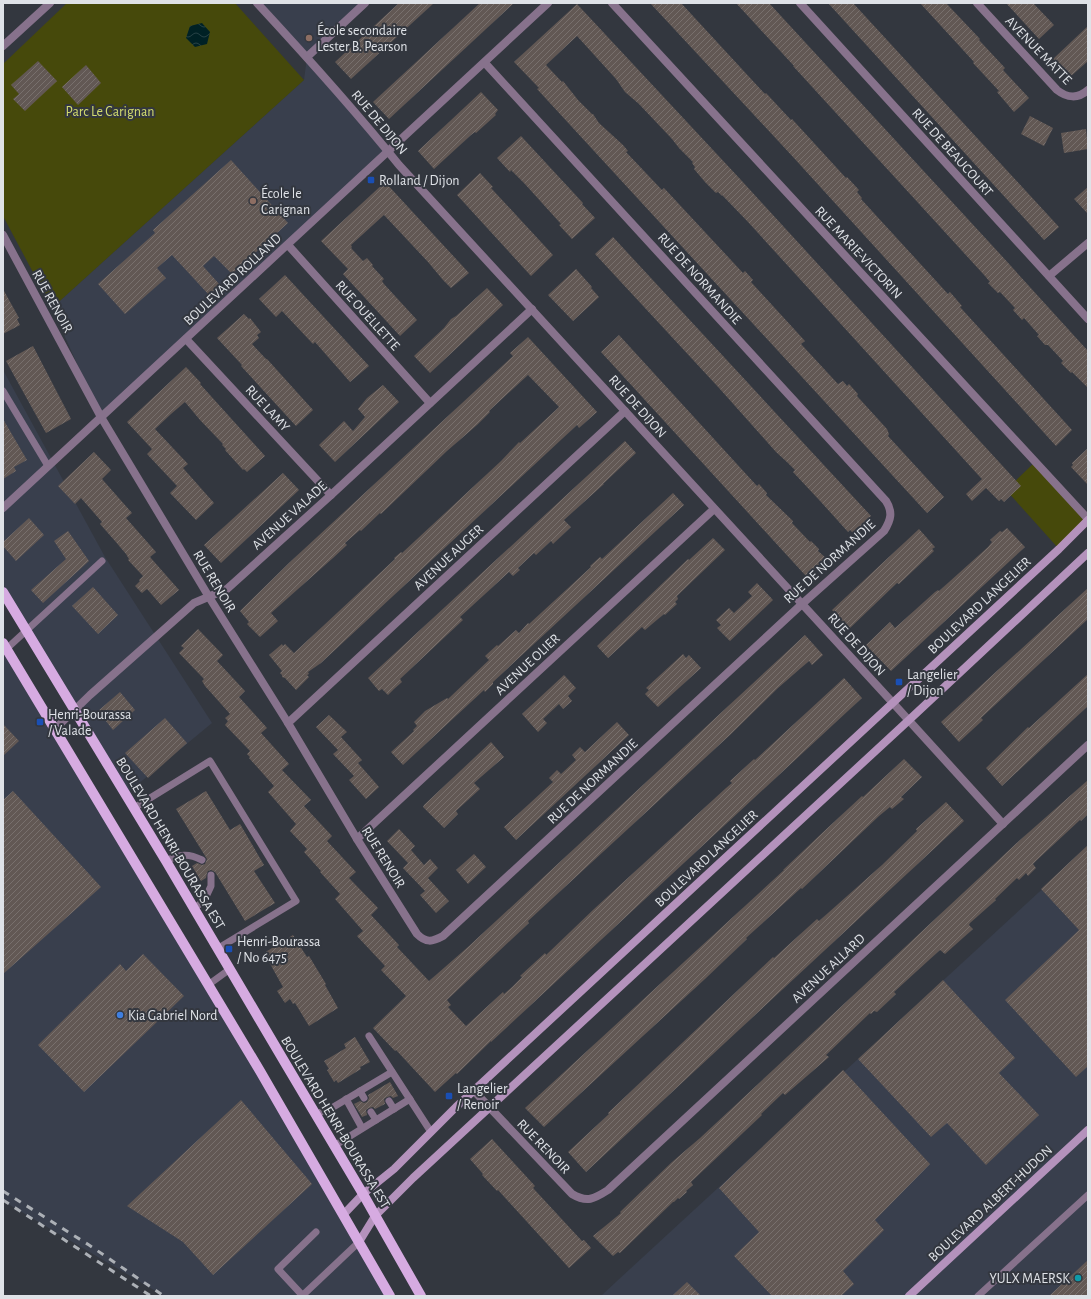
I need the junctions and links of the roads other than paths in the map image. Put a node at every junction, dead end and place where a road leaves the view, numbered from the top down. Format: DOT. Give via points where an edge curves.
graph roads {
  1 [pos="50,3"];
  2 [pos="257,3"];
  3 [pos="365,3"];
  4 [pos="548,3"];
  5 [pos="612,3"];
  6 [pos="800,3"];
  7 [pos="977,3"];
  8 [pos="3,46"];
  9 [pos="307,57"];
  10 [pos="485,63"];
  11 [pos="1088,90"];
  12 [pos="387,151"];
  13 [pos="3,235"];
  14 [pos="1088,243"];
  15 [pos="288,245"];
  16 [pos="1049,276"];
  17 [pos="532,309"];
  18 [pos="1088,319"];
  19 [pos="186,339"];
  20 [pos="3,391"];
  21 [pos="430,403"];
  22 [pos="625,411"];
  23 [pos="102,417"];
  24 [pos="48,466"];
  25 [pos="331,495"];
  26 [pos="3,508"];
  27 [pos="714,509"];
  28 [pos="1088,519"];
  29 [pos="1088,553"];
  30 [pos="102,561"];
  31 [pos="3,592"];
  32 [pos="210,597"];
  33 [pos="802,604"];
  34 [pos="27,631"];
  35 [pos="4,648"];
  36 [pos="893,702"];
  37 [pos="75,710"];
  38 [pos="909,720"];
  39 [pos="288,723"];
  40 [pos="56,728"];
  41 [pos="1088,745"];
  42 [pos="134,808"];
  43 [pos="1003,824"];
  44 [pos="357,839"];
  45 [pos="202,860"];
  46 [pos="166,861"];
  47 [pos="211,875"];
  48 [pos="194,909"];
  49 [pos="417,934"];
  50 [pos="217,949"];
  51 [pos="230,969"];
  52 [pos="208,985"];
  53 [pos="369,1036"];
  54 [pos="392,1072"];
  55 [pos="360,1091"];
  56 [pos="474,1092"];
  57 [pos="364,1098"];
  58 [pos="346,1099"];
  59 [pos="410,1099"];
  60 [pos="389,1101"];
  61 [pos="489,1108"];
  62 [pos="394,1109"];
  63 [pos="371,1112"];
  64 [pos="316,1114"];
  65 [pos="376,1120"];
  66 [pos="362,1128"];
  67 [pos="1088,1130"];
  68 [pos="431,1132"];
  69 [pos="334,1146"];
  70 [pos="364,1194"];
  71 [pos="1088,1195"];
  72 [pos="580,1199"];
  73 [pos="343,1215"];
  74 [pos="375,1216"];
  75 [pos="316,1232"];
  76 [pos="359,1242"];
  77 [pos="302,1296"];
  78 [pos="390,1296"];
  79 [pos="421,1296"];
  80 [pos="909,1296"];
  81 [pos="978,1296"];
  1 -- 8 [label="street"];
  2 -- 9 [label="street, RUE DE DIJON"];
  3 -- 9 [label="street"];
  4 -- 10 [label="street, BOULEVARD ROLLAND"];
  5 -- 28 [label="street, RUE MARIE-VICTORIN"];
  6 -- 16 [label="street, RUE DE BEAUCOURT"];
  7 -- 11 [label="street, AVENUE MATTE" via="1063,95 1078,96"];
  9 -- 12 [label="street, RUE DE DIJON"];
  10 -- 12 [label="street, BOULEVARD ROLLAND"];
  10 -- 33 [label="street, RUE DE NORMANDIE" via="886,501 891,516 884,531"];
  12 -- 15 [label="street, BOULEVARD ROLLAND"];
  12 -- 17 [label="street, RUE DE DIJON"];
  13 -- 23 [label="street, RUE RENOIR"];
  14 -- 16 [label="street"];
  15 -- 19 [label="street, BOULEVARD ROLLAND"];
  15 -- 21 [label="street, RUE OUELLETTE"];
  16 -- 18 [label="street, RUE DE BEAUCOURT"];
  17 -- 21 [label="street, AVENUE VALADE"];
  17 -- 22 [label="street, RUE DE DIJON"];
  19 -- 23 [label="street, BOULEVARD ROLLAND"];
  19 -- 25 [label="street, RUE LAMY"];
  20 -- 24 [label="lane"];
  21 -- 25 [label="street, AVENUE VALADE"];
  22 -- 27 [label="street, RUE DE DIJON"];
  22 -- 39 [label="street, AVENUE AUGER"];
  23 -- 24 [label="street, BOULEVARD ROLLAND"];
  23 -- 32 [label="street, RUE RENOIR"];
  24 -- 26 [label="street, BOULEVARD ROLLAND"];
  25 -- 32 [label="street, AVENUE VALADE" via="227,589"];
  27 -- 33 [label="street, RUE DE DIJON"];
  27 -- 44 [label="street, AVENUE OLIER"];
  28 -- 36 [label="main road, BOULEVARD LANGELIER" via="1060,549"];
  29 -- 38 [label="main road"];
  30 -- 34 [label="lane"];
  31 -- 34 [label="main road, BOULEVARD HENRI-BOURASSA EST"];
  32 -- 37 [label="street, AVENUE VALADE" via="194,603"];
  32 -- 39 [label="street, RUE RENOIR"];
  33 -- 36 [label="street, RUE DE DIJON"];
  33 -- 49 [label="street, RUE DE NORMANDIE" via="443,936 428,941"];
  34 -- 35 [label="lane"];
  34 -- 37 [label="main road, BOULEVARD HENRI-BOURASSA EST"];
  35 -- 40 [label="main road"];
  36 -- 38 [label="street, RUE DE DIJON"];
  36 -- 56 [label="main road, BOULEVARD LANGELIER"];
  37 -- 40 [label="street, AVENUE VALADE"];
  37 -- 42 [label="main road, BOULEVARD HENRI-BOURASSA EST"];
  38 -- 43 [label="street, RUE DE DIJON"];
  38 -- 61 [label="main road"];
  39 -- 44 [label="street, RUE RENOIR"];
  40 -- 52 [label="main road"];
  41 -- 43 [label="street, AVENUE ALLARD"];
  42 -- 46 [label="main road, BOULEVARD HENRI-BOURASSA EST"];
  42 -- 50 [label="lane" via="210,761 296,901"];
  43 -- 72 [label="street, AVENUE ALLARD" via="608,1190 590,1199"];
  44 -- 49 [label="street, RUE RENOIR"];
  45 -- 46 [label="lane" via="177,855"];
  46 -- 48 [label="main road, BOULEVARD HENRI-BOURASSA EST"];
  47 -- 48 [label="lane" via="204,901"];
  48 -- 50 [label="main road, BOULEVARD HENRI-BOURASSA EST"];
  50 -- 51 [label="main road, BOULEVARD HENRI-BOURASSA EST"];
  51 -- 52 [label="lane"];
  51 -- 64 [label="main road, BOULEVARD HENRI-BOURASSA EST"];
  52 -- 73 [label="main road"];
  53 -- 54 [label="lane"];
  54 -- 55 [label="lane" via="379,1084"];
  54 -- 59 [label="lane"];
  55 -- 57 [label="lane"];
  55 -- 58 [label="lane"];
  56 -- 61 [label="street, RUE RENOIR"];
  56 -- 68 [label="main road, BOULEVARD LANGELIER"];
  58 -- 64 [label="lane"];
  58 -- 66 [label="lane"];
  59 -- 62 [label="lane"];
  59 -- 68 [label="lane"];
  60 -- 62 [label="lane"];
  61 -- 72 [label="street, RUE RENOIR" via="572,1194"];
  61 -- 74 [label="main road"];
  62 -- 65 [label="lane"];
  63 -- 65 [label="lane"];
  64 -- 69 [label="main road, BOULEVARD HENRI-BOURASSA EST"];
  65 -- 66 [label="lane"];
  66 -- 69 [label="lane"];
  67 -- 80 [label="main road, BOULEVARD ALBERT-HUDON"];
  68 -- 70 [label="main road, BOULEVARD LANGELIER" via="394,1169"];
  69 -- 70 [label="main road, BOULEVARD HENRI-BOURASSA EST"];
  70 -- 73 [label="main road, BOULEVARD LANGELIER"];
  70 -- 74 [label="main road, BOULEVARD HENRI-BOURASSA EST"];
  71 -- 81 [label="lane"];
  73 -- 76 [label="main road"];
  74 -- 76 [label="main road"];
  74 -- 79 [label="main road, BOULEVARD HENRI-BOURASSA EST"];
  75 -- 77 [label="lane" via="278,1269"];
  76 -- 77 [label="lane"];
  76 -- 78 [label="main road"];
}
